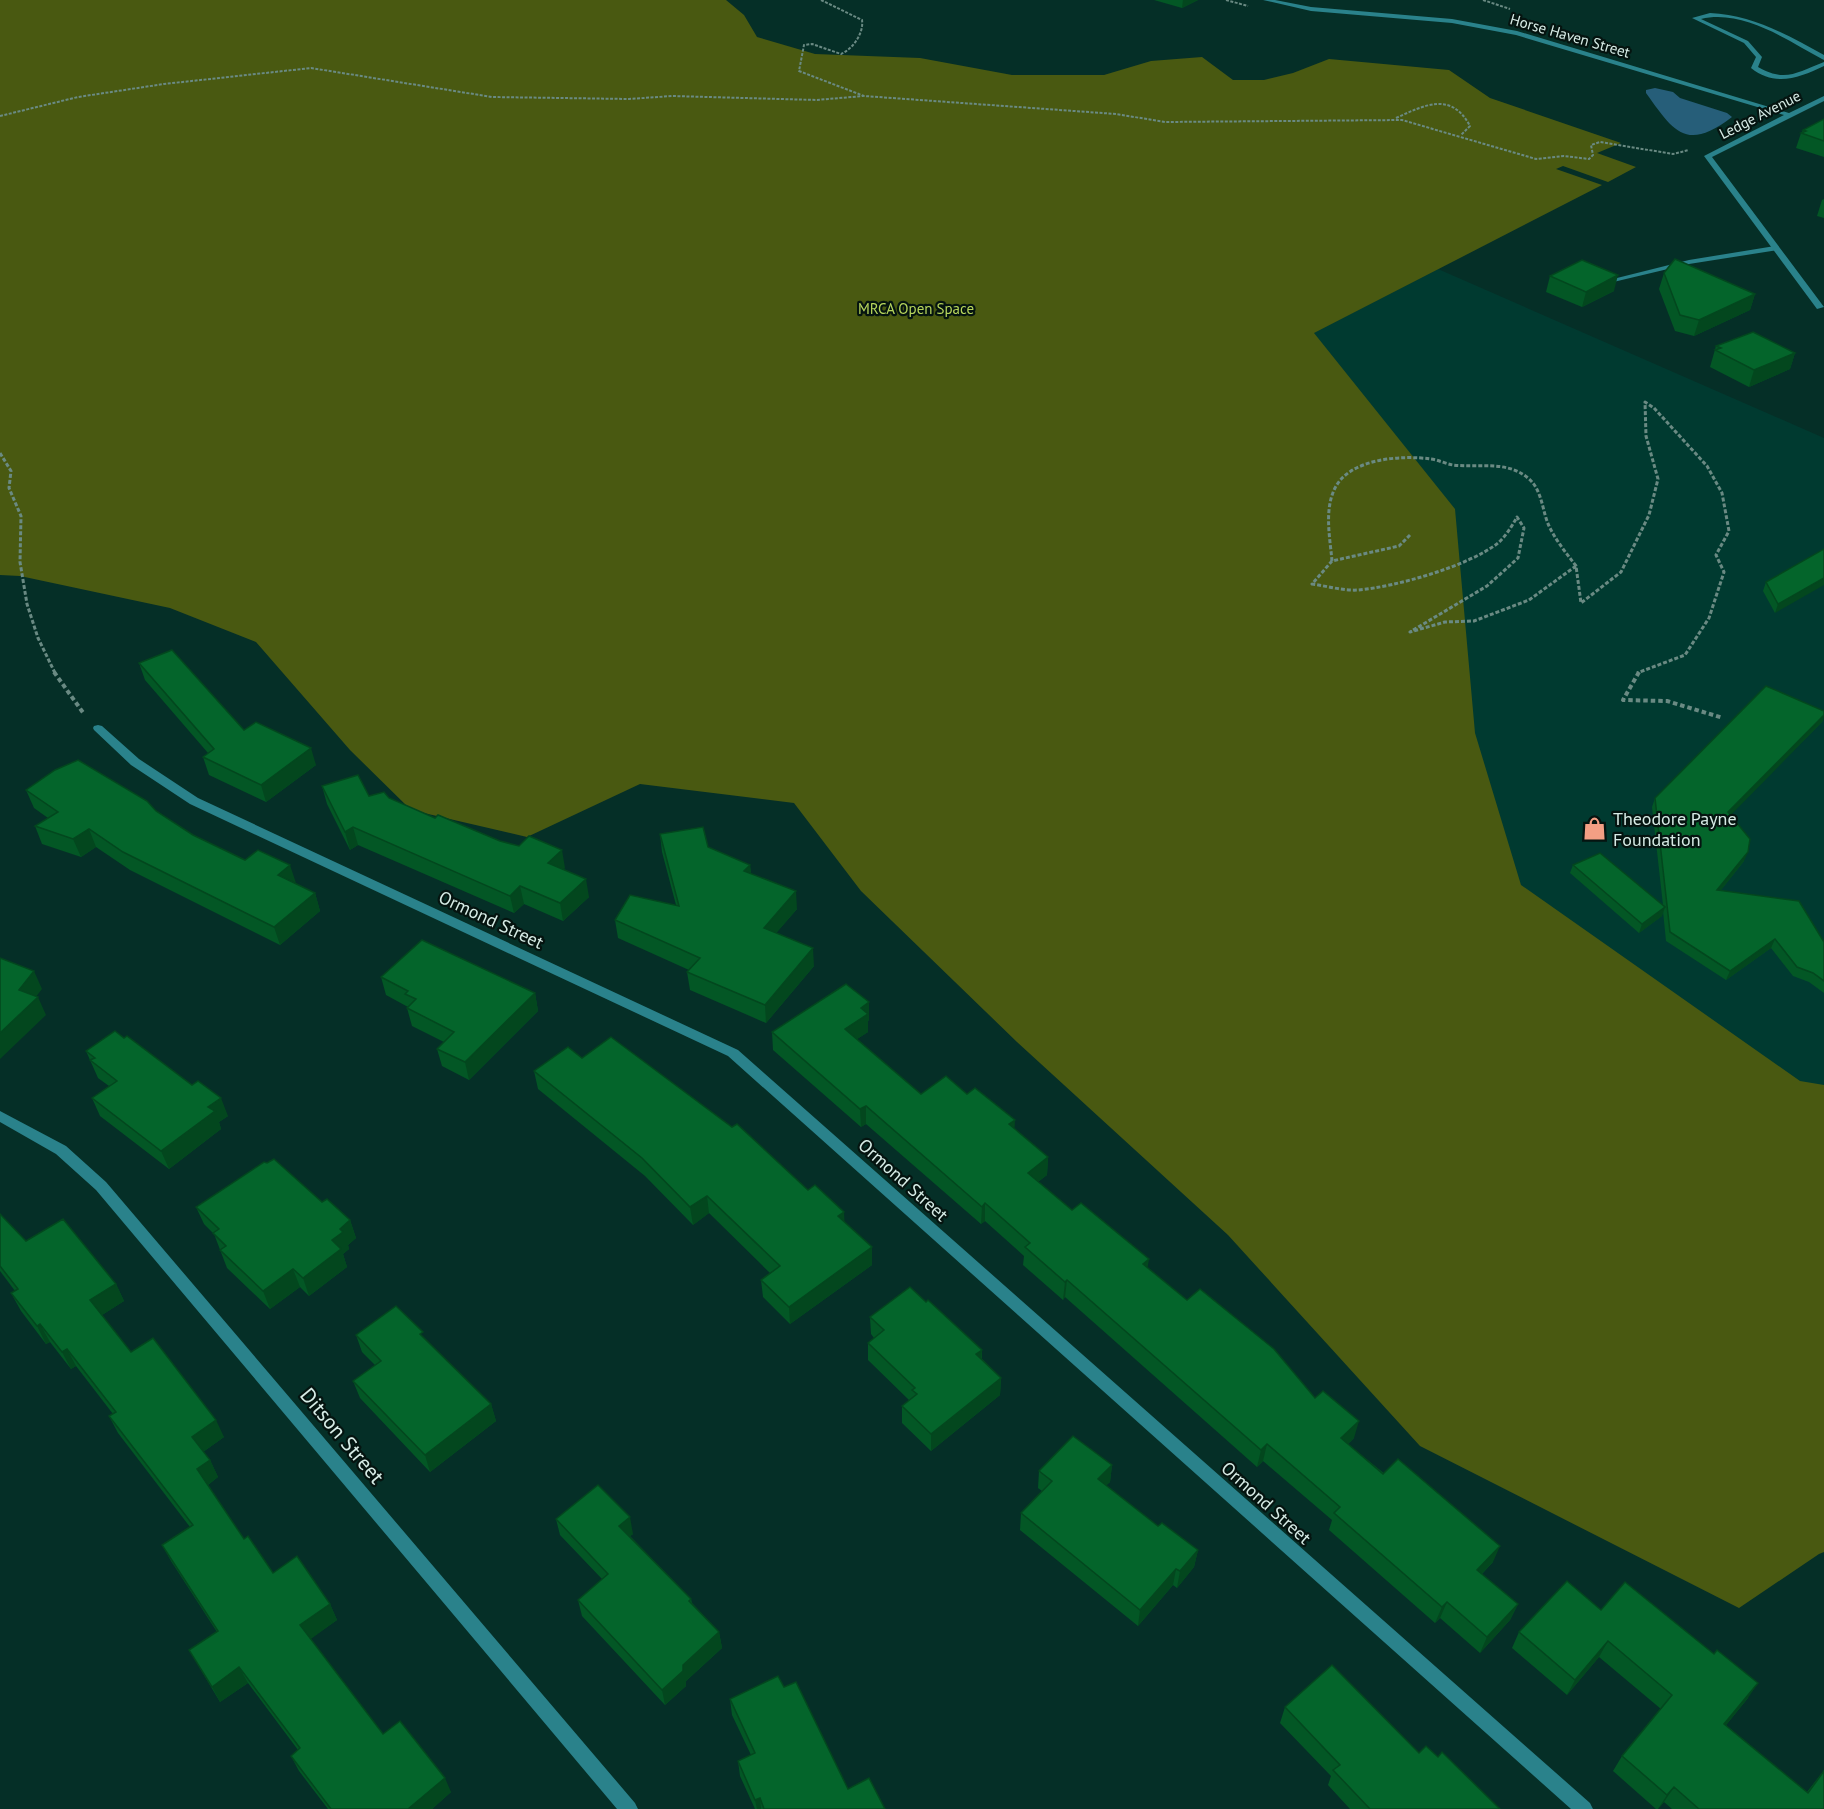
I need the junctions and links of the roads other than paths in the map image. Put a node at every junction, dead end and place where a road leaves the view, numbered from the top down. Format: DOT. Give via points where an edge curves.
graph roads {
  1 [pos="1266,0"];
  2 [pos="1824,58"];
  3 [pos="1824,64"];
  4 [pos="1824,98"];
  5 [pos="1790,115"];
  6 [pos="1775,248"];
  7 [pos="1605,282"];
  8 [pos="1820,307"];
  9 [pos="98,728"];
  10 [pos="0,1116"];
  11 [pos="629,1809"];
  12 [pos="1584,1809"];
  1 -- 5 [label="street, Horse Haven Street" via="1311,9 1452,21 1517,33"];
  2 -- 3 [label="street" via="1769,29 1731,17 1695,18 1746,42 1759,57 1755,68 1768,76 1796,77"];
  4 -- 5 [label="street, Ledge Avenue"];
  5 -- 6 [label="street, Ledge Avenue" via="1708,156"];
  6 -- 7 [label="street" via="1689,262"];
  6 -- 8 [label="street"];
  9 -- 12 [label="street, Ormond Street" via="135,762 194,801 733,1053"];
  10 -- 11 [label="street, Ditson Street" via="61,1150 102,1186"];
}
